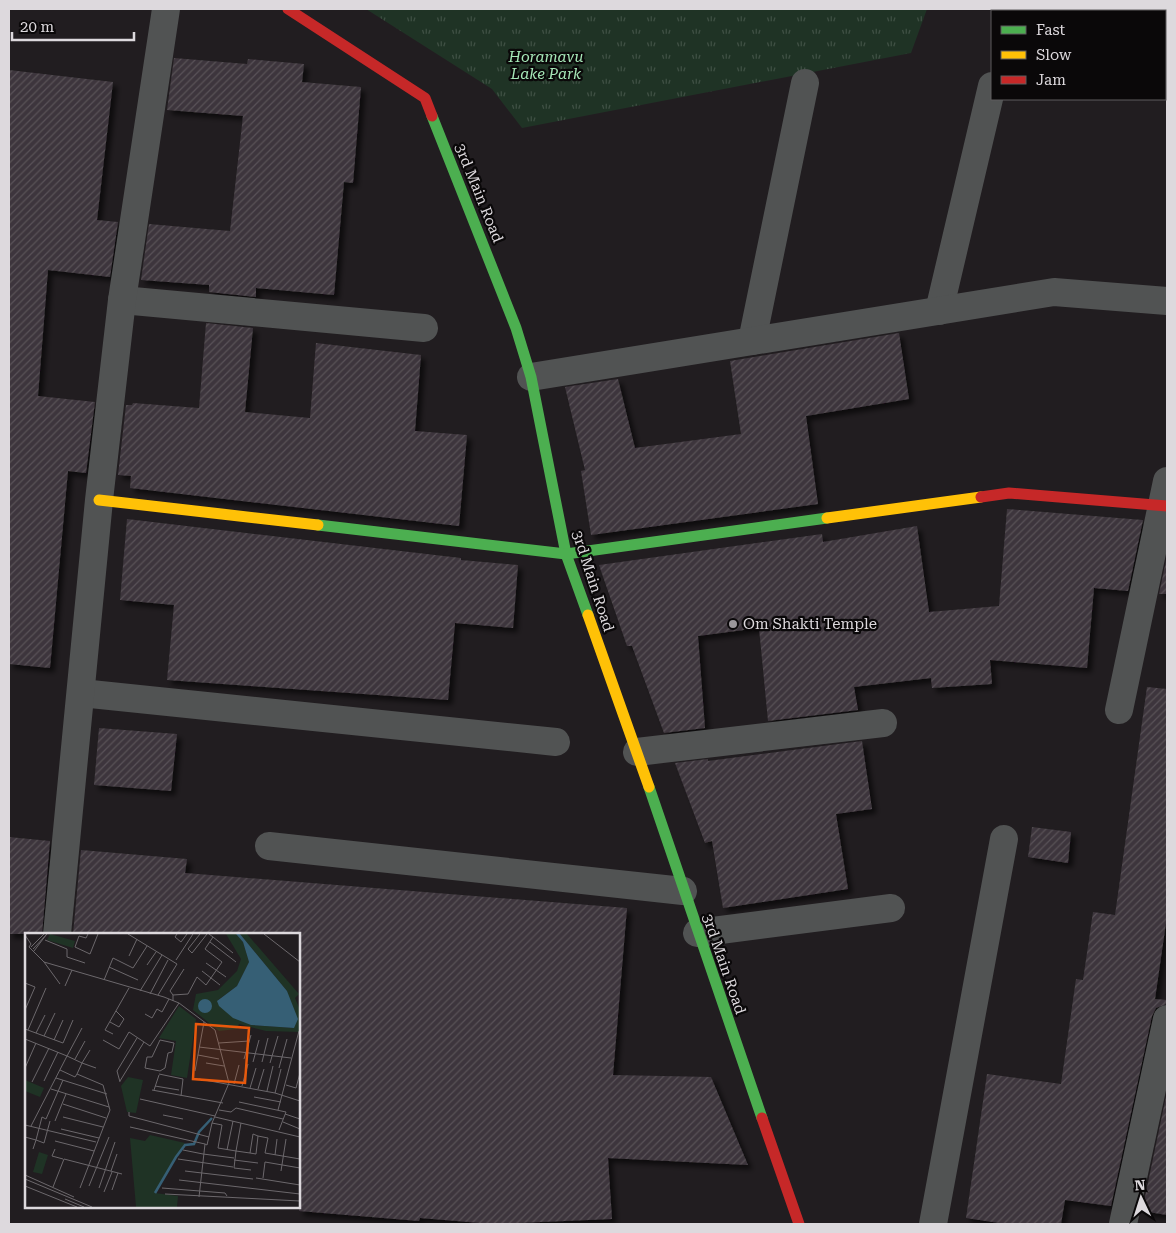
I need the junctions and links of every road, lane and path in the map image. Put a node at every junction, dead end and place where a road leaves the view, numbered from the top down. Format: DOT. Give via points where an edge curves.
graph roads {
  1 [pos="166,9"];
  2 [pos="288,9"];
  3 [pos="805,83"];
  4 [pos="991,90"];
  5 [pos="122,300"];
  6 [pos="1167,301"];
  7 [pos="939,311"];
  8 [pos="424,328"];
  9 [pos="752,341"];
  10 [pos="531,377"];
  11 [pos="1165,497"];
  12 [pos="99,500"];
  13 [pos="566,554"];
  14 [pos="81,693"];
  15 [pos="1119,710"];
  16 [pos="883,723"];
  17 [pos="556,742"];
  18 [pos="637,752"];
  19 [pos="1004,839"];
  20 [pos="269,846"];
  21 [pos="683,891"];
  22 [pos="891,908"];
  23 [pos="57,933"];
  24 [pos="697,933"];
  25 [pos="1167,1019"];
  26 [pos="799,1224"];
  27 [pos="933,1224"];
  28 [pos="1123,1224"];
  1 -- 5 [label="street"];
  2 -- 10 [label="street, 3rd Main Road" via="425,98 516,328"];
  3 -- 9 [label="street"];
  4 -- 7 [label="street"];
  5 -- 8 [label="street"];
  5 -- 12 [label="street"];
  6 -- 7 [label="street" via="1054,292"];
  7 -- 9 [label="street"];
  9 -- 10 [label="street"];
  10 -- 13 [label="street, 3rd Main Road"];
  11 -- 13 [label="street" via="1009,493"];
  11 -- 15 [label="street"];
  12 -- 13 [label="street"];
  12 -- 14 [label="street"];
  13 -- 18 [label="street, 3rd Main Road"];
  14 -- 17 [label="street"];
  14 -- 23 [label="street"];
  16 -- 18 [label="street"];
  18 -- 21 [label="street, 3rd Main Road"];
  19 -- 27 [label="street"];
  20 -- 21 [label="street"];
  21 -- 24 [label="street, 3rd Main Road"];
  22 -- 24 [label="street"];
  24 -- 26 [label="street, 3rd Main Road"];
  25 -- 28 [label="street"];
}
